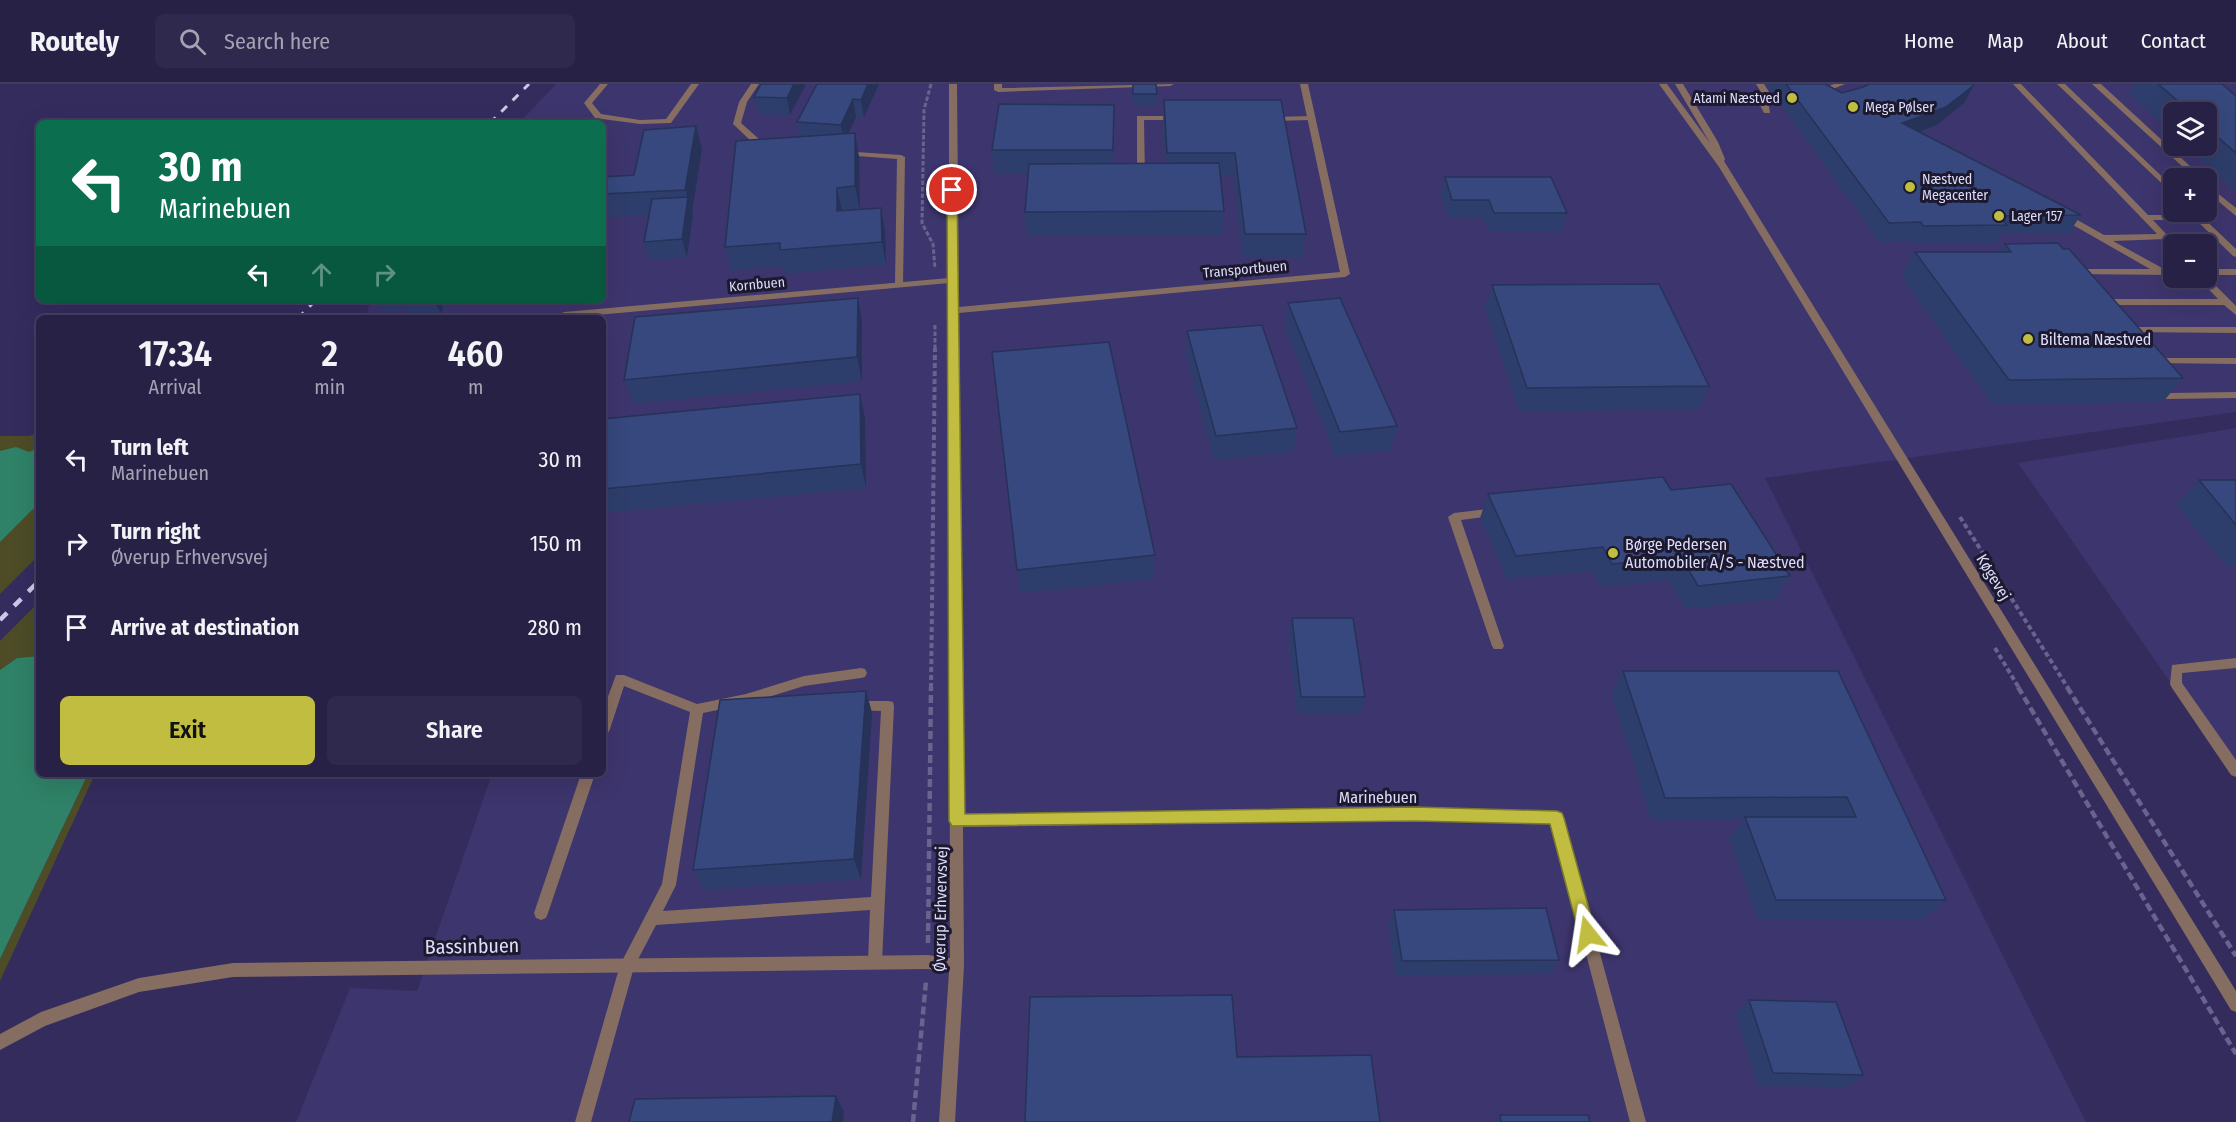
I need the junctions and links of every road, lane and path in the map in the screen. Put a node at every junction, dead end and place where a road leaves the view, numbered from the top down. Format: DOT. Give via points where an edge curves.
graph roads {
  1 [pos="604,84"];
  2 [pos="695,84"];
  3 [pos="755,84"];
  4 [pos="931,84"];
  5 [pos="953,84"];
  6 [pos="998,84"];
  7 [pos="1170,84"];
  8 [pos="1304,84"];
  9 [pos="1663,84"];
  10 [pos="1679,84"];
  11 [pos="1760,84"];
  12 [pos="1816,84"];
  13 [pos="1841,84"];
  14 [pos="2017,84"];
  15 [pos="2061,84"];
  16 [pos="2096,84"];
  17 [pos="1767,111"];
  18 [pos="1187,118"];
  19 [pos="1257,118"];
  20 [pos="1311,118"];
  21 [pos="769,151"];
  22 [pos="837,153"];
  23 [pos="1723,166"];
  24 [pos="2188,168"];
  25 [pos="1141,181"];
  26 [pos="2163,182"];
  27 [pos="2217,196"];
  28 [pos="2050,209"];
  29 [pos="2236,213"];
  30 [pos="2163,217"];
  31 [pos="2145,218"];
  32 [pos="2203,222"];
  33 [pos="2102,238"];
  34 [pos="2236,254"];
  35 [pos="2162,272"];
  36 [pos="2217,272"];
  37 [pos="2236,272"];
  38 [pos="953,280"];
  39 [pos="935,282"];
  40 [pos="900,285"];
  41 [pos="2078,287"];
  42 [pos="2213,288"];
  43 [pos="2227,302"];
  44 [pos="955,310"];
  45 [pos="2236,312"];
  46 [pos="564,315"];
  47 [pos="935,317"];
  48 [pos="2236,330"];
  49 [pos="2153,359"];
  50 [pos="2236,361"];
  51 [pos="2152,378"];
  52 [pos="2236,395"];
  53 [pos="1512,510"];
  54 [pos="1959,515"];
  55 [pos="1498,646"];
  56 [pos="2236,663"];
  57 [pos="861,673"];
  58 [pos="845,706"];
  59 [pos="697,709"];
  60 [pos="606,720"];
  61 [pos="2236,771"];
  62 [pos="587,777"];
  63 [pos="957,821"];
  64 [pos="878,903"];
  65 [pos="541,913"];
  66 [pos="654,918"];
  67 [pos="2236,956"];
  68 [pos="875,962"];
  69 [pos="928,962"];
  70 [pos="627,965"];
  71 [pos="957,966"];
  72 [pos="2236,1005"];
  73 [pos="0,1042"];
  74 [pos="583,1122"];
  75 [pos="913,1122"];
  76 [pos="947,1122"];
  77 [pos="1638,1122"];
  1 -- 2 [label="street" via="588,103 598,116 639,122 668,121"];
  3 -- 21 [label="street" via="743,102 737,124 756,141 758,150"];
  4 -- 39 [label="path" via="924,110 922,223 933,244"];
  5 -- 38 [label="street, Øverup Erhvervsvej"];
  6 -- 7 [label="street" via="998,90"];
  8 -- 20 [label="street, Transportbuen"];
  9 -- 23 [label="street, Køgevej"];
  10 -- 23 [label="street, Køgevej" via="1714,142"];
  11 -- 17 [label="street" via="1772,103 1764,105"];
  12 -- 13 [label="street" via="1826,90"];
  14 -- 31 [label="street"];
  15 -- 26 [label="street"];
  16 -- 24 [label="street"];
  18 -- 25 [label="street" via="1140,118"];
  19 -- 20 [label="street"];
  20 -- 44 [label="street, Transportbuen" via="1345,274"];
  22 -- 40 [label="street" via="901,157"];
  23 -- 72 [label="street, Køgevej"];
  27 -- 29 [label="street"];
  28 -- 33 [label="street"];
  30 -- 31 [label="street"];
  31 -- 33 [label="street" via="2164,237"];
  32 -- 34 [label="street"];
  33 -- 35 [label="street"];
  35 -- 41 [label="street" via="2065,272"];
  36 -- 37 [label="street"];
  38 -- 39 [label="street, Kornbuen"];
  38 -- 44 [label="street, Øverup Erhvervsvej"];
  39 -- 40 [label="street, Kornbuen"];
  40 -- 46 [label="street, Kornbuen"];
  42 -- 43 [label="street"];
  43 -- 45 [label="street"];
  43 -- 48 [label="street" via="2104,302 2129,327"];
  44 -- 63 [label="street, Øverup Erhvervsvej"];
  47 -- 69 [label="path"];
  49 -- 50 [label="street"];
  51 -- 52 [label="street" via="2167,396"];
  53 -- 55 [label="street" via="1454,517"];
  54 -- 67 [label="path"];
  56 -- 61 [label="street" via="2176,669 2176,684"];
  57 -- 59 [label="street" via="804,681"];
  58 -- 64 [label="street" via="888,706"];
  59 -- 60 [label="street" via="620,679"];
  59 -- 66 [label="street" via="669,885"];
  62 -- 65 [label="street"];
  63 -- 71 [label="street, Øverup Erhvervsvej"];
  63 -- 77 [label="street, Marinebuen" via="1415,814 1557,818"];
  64 -- 66 [label="street"];
  64 -- 68 [label="street"];
  66 -- 70 [label="street"];
  68 -- 69 [label="street, Bassinbuen"];
  68 -- 70 [label="street, Bassinbuen"];
  69 -- 71 [label="street, Bassinbuen"];
  69 -- 75 [label="path"];
  70 -- 73 [label="street, Bassinbuen" via="232,970 139,985 41,1020"];
  70 -- 74 [label="street"];
  71 -- 76 [label="street, Øverup Erhvervsvej"];
}
